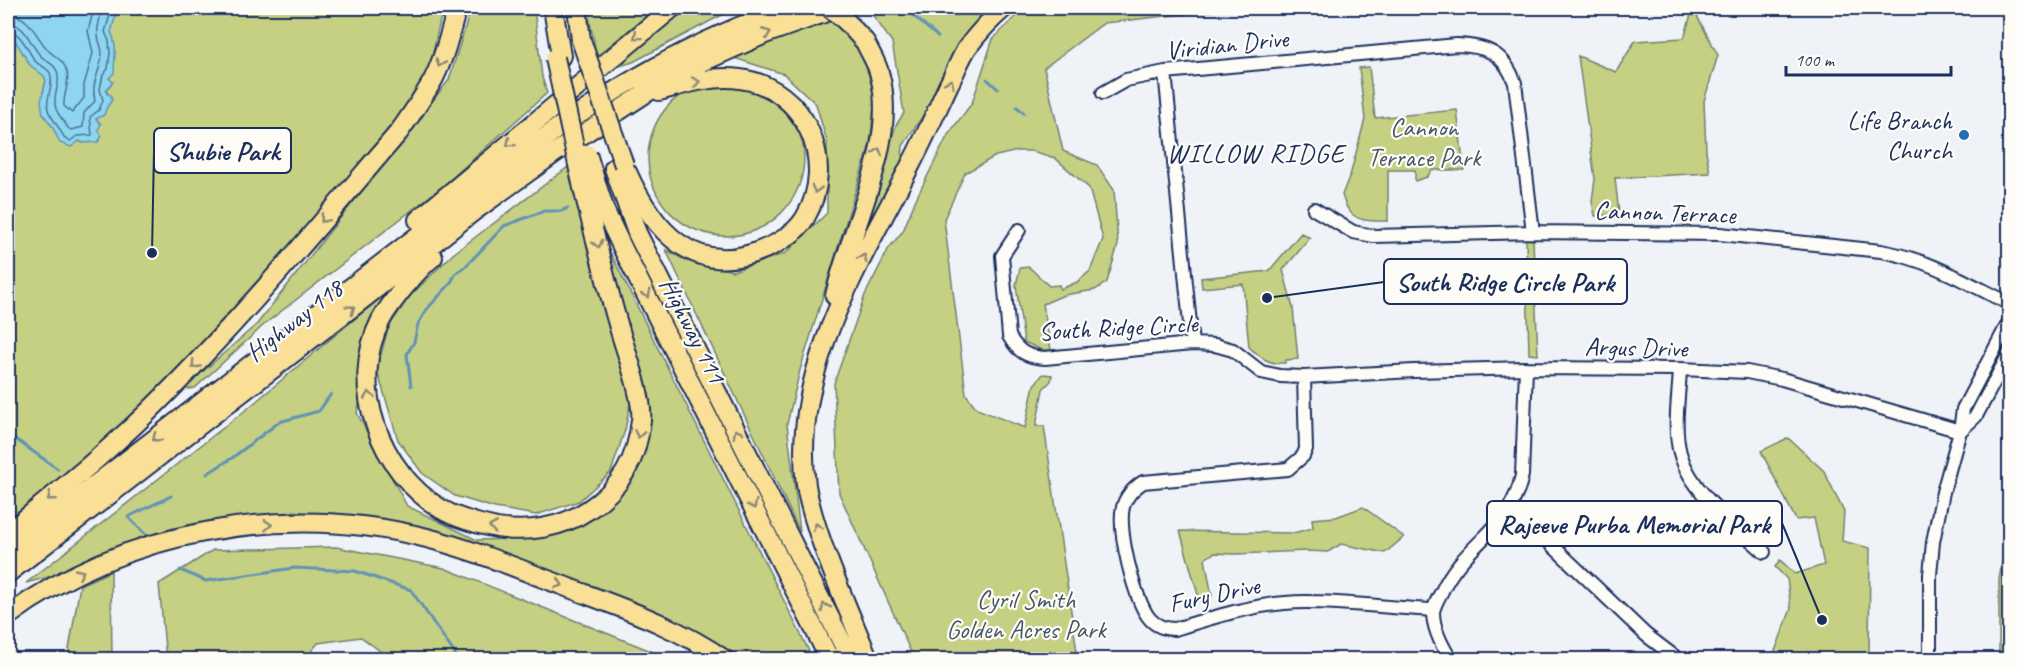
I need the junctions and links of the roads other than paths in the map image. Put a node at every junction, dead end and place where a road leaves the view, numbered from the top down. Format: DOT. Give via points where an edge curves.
graph roads {
  1 [pos="457,8"];
  2 [pos="553,8"];
  3 [pos="577,8"];
  4 [pos="672,8"];
  5 [pos="787,8"];
  6 [pos="830,8"];
  7 [pos="838,8"];
  8 [pos="1004,8"];
  9 [pos="1165,72"];
  10 [pos="1103,93"];
  11 [pos="640,97"];
  12 [pos="556,152"];
  13 [pos="619,166"];
  14 [pos="590,185"];
  15 [pos="1314,209"];
  16 [pos="1019,230"];
  17 [pos="1533,232"];
  18 [pos="352,286"];
  19 [pos="2010,304"];
  20 [pos="2010,320"];
  21 [pos="829,330"];
  22 [pos="304,344"];
  23 [pos="1192,345"];
  24 [pos="2010,352"];
  25 [pos="1526,368"];
  26 [pos="1680,369"];
  27 [pos="1304,377"];
  28 [pos="1975,383"];
  29 [pos="1989,390"];
  30 [pos="1960,431"];
  31 [pos="1512,507"];
  32 [pos="8,533"];
  33 [pos="8,552"];
  34 [pos="1764,552"];
  35 [pos="8,573"];
  36 [pos="8,587"];
  37 [pos="1433,610"];
  38 [pos="8,616"];
  39 [pos="725,660"];
  40 [pos="830,660"];
  41 [pos="851,660"];
  42 [pos="869,660"];
  43 [pos="1451,660"];
  44 [pos="1679,660"];
  45 [pos="1930,660"];
  1 -- 32 [label="highway, one-way" via="434,78 418,106 376,159 235,322 161,400"];
  2 -- 14 [label="highway, Highway 111, bridge" via="558,53"];
  3 -- 13 [label="highway, Highway 111, bridge" via="591,96"];
  4 -- 18 [label="highway, one-way" via="396,238"];
  5 -- 18 [label="highway, Highway 118" via="722,33 611,94 560,127"];
  21 -- 6 [label="highway, one-way, bridge" via="836,292 881,143 885,111 880,74 865,42"];
  11 -- 7 [label="highway, Highway 118, one-way" via="675,74 730,48"];
  21 -- 8 [label="highway, one-way" via="966,49"];
  9 -- 10 [label="street, Viridian Drive" via="1126,80"];
  9 -- 17 [label="street, Viridian Drive" via="1457,45 1488,50 1505,64 1515,83"];
  9 -- 23 [label="street"];
  11 -- 12 [label="highway, Highway 118"];
  11 -- 13 [label="highway, one-way" via="722,78 772,88 788,99 809,128 819,179 805,218 790,235 754,254 718,258 697,254 677,244 657,225"];
  14 -- 12 [label="highway, one-way" via="618,324 642,417 637,448 623,477 602,501 575,518 543,529 510,530 477,524 441,509 414,488 388,455 374,422 367,387 370,351 381,319 421,266"];
  22 -- 12 [label="highway, Highway 118, one-way"];
  41 -- 13 [label="highway, Highway 111, one-way" via="637,233"];
  14 -- 40 [label="highway, Highway 111, one-way"];
  15 -- 17 [label="street, Cannon Terrace" via="1353,232 1374,236"];
  16 -- 23 [label="street, South Ridge Circle" via="1002,256 1009,336 1023,354 1045,358"];
  17 -- 19 [label="street, Cannon Terrace" via="1720,234 1881,251 1929,263"];
  18 -- 33 [label="highway, Highway 118, one-way"];
  20 -- 28 [label="street"];
  42 -- 21 [label="highway, one-way" via="829,561 806,486 806,414"];
  22 -- 35 [label="highway, Highway 118"];
  22 -- 36 [label="highway" via="250,395"];
  23 -- 27 [label="street, South Ridge Circle" via="1233,350 1269,375"];
  24 -- 29 [label="street"];
  25 -- 26 [label="street, Argus Drive"];
  25 -- 27 [label="street, Argus Drive"];
  25 -- 31 [label="street" via="1522,475"];
  26 -- 30 [label="street, Argus Drive" via="1747,372 1782,379"];
  26 -- 34 [label="street" via="1677,434 1686,468 1700,491"];
  27 -- 37 [label="street, Fury Drive" via="1306,449 1288,469 1143,482 1125,500 1121,519 1128,562 1143,609 1150,620 1167,629 1280,603"];
  28 -- 29 [label="street"];
  28 -- 30 [label="street" via="1963,409"];
  29 -- 30 [label="street" via="1976,416"];
  30 -- 45 [label="street" via="1933,542"];
  31 -- 37 [label="street" via="1456,566"];
  31 -- 44 [label="street" via="1646,635"];
  37 -- 43 [label="street" via="1435,626"];
  38 -- 39 [label="highway, one-way" via="76,574 184,536 247,525 320,523 366,526 466,548 636,613"];
}
